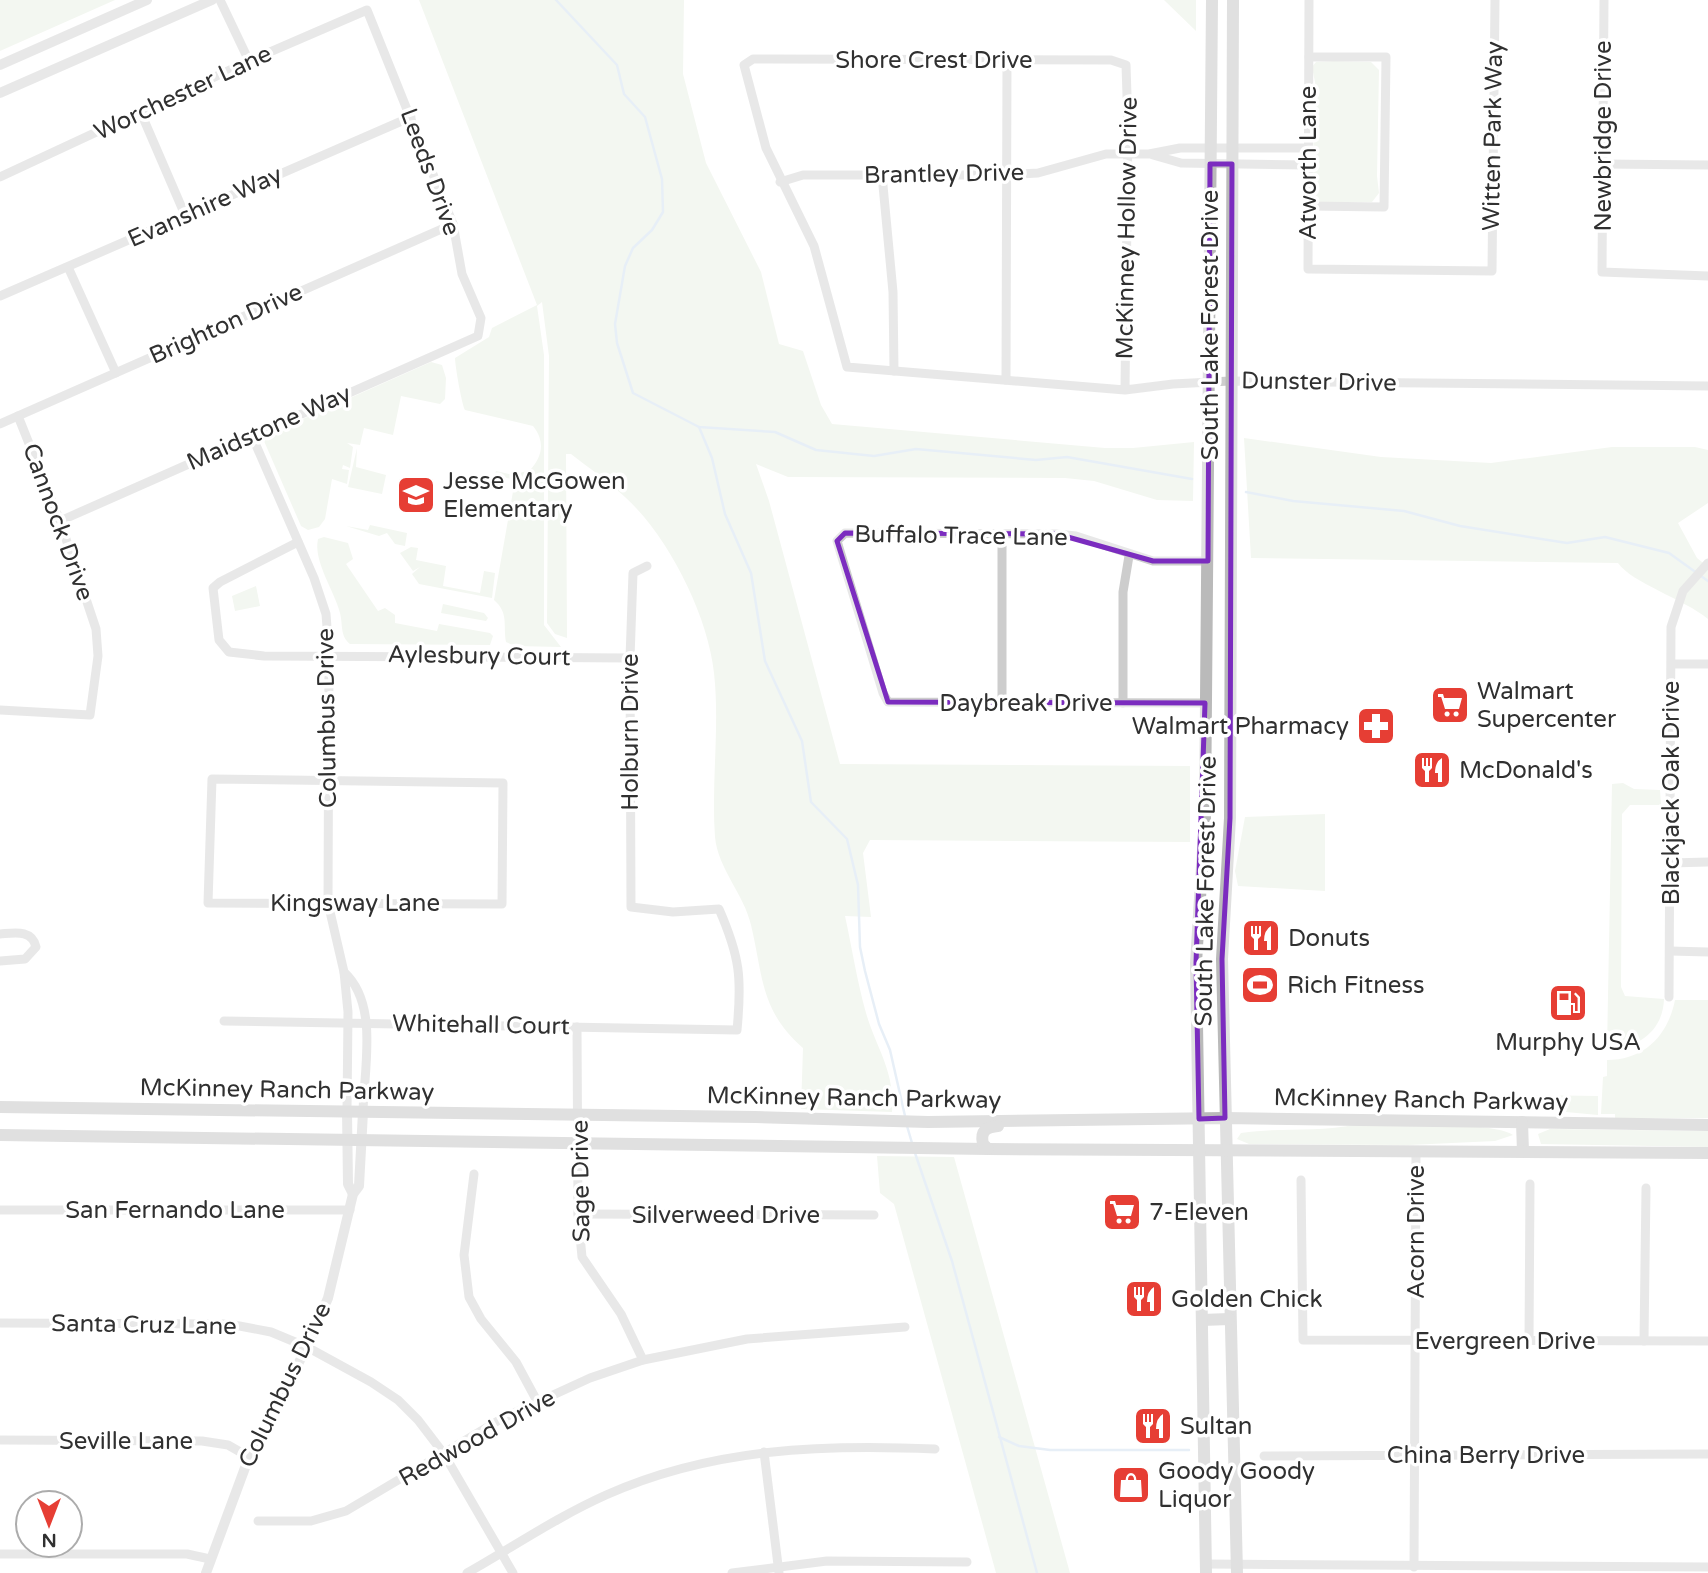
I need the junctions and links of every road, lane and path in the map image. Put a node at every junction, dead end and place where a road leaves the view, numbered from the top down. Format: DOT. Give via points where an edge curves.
graph roads {
  1 [pos="147,0"];
  2 [pos="212,0"];
  3 [pos="220,0"];
  4 [pos="1212,0"];
  5 [pos="1233,0"];
  6 [pos="1309,0"];
  7 [pos="1495,0"];
  8 [pos="1604,0"];
  9 [pos="367,10"];
  10 [pos="1309,57"];
  11 [pos="1007,60"];
  12 [pos="249,61"];
  13 [pos="0,65"];
  14 [pos="1126,65"];
  15 [pos="0,93"];
  16 [pos="141,113"];
  17 [pos="411,117"];
  18 [pos="1210,148"];
  19 [pos="1232,148"];
  20 [pos="1307,148"];
  21 [pos="1127,154"];
  22 [pos="1149,154"];
  23 [pos="1210,164"];
  24 [pos="1232,164"];
  25 [pos="1308,164"];
  26 [pos="1604,164"];
  27 [pos="1708,165"];
  28 [pos="882,175"];
  29 [pos="1007,175"];
  30 [pos="0,177"];
  31 [pos="780,182"];
  32 [pos="1308,206"];
  33 [pos="185,215"];
  34 [pos="453,224"];
  35 [pos="68,267"];
  36 [pos="1308,269"];
  37 [pos="1708,276"];
  38 [pos="0,296"];
  39 [pos="478,336"];
  40 [pos="894,371"];
  41 [pos="116,373"];
  42 [pos="1006,380"];
  43 [pos="1230,381"];
  44 [pos="1209,382"];
  45 [pos="1708,386"];
  46 [pos="1125,390"];
  47 [pos="18,416"];
  48 [pos="0,424"];
  49 [pos="252,436"];
  50 [pos="60,521"];
  51 [pos="1002,535"];
  52 [pos="298,542"];
  53 [pos="1129,556"];
  54 [pos="1208,561"];
  55 [pos="1230,562"];
  56 [pos="1707,564"];
  57 [pos="647,566"];
  58 [pos="329,654"];
  59 [pos="629,658"];
  60 [pos="1672,664"];
  61 [pos="1708,664"];
  62 [pos="888,702"];
  63 [pos="1205,702"];
  64 [pos="1123,703"];
  65 [pos="1002,704"];
  66 [pos="0,710"];
  67 [pos="328,781"];
  68 [pos="1205,803"];
  69 [pos="1230,803"];
  70 [pos="1708,862"];
  71 [pos="1670,863"];
  72 [pos="328,903"];
  73 [pos="0,934"];
  74 [pos="1670,951"];
  75 [pos="1708,952"];
  76 [pos="0,961"];
  77 [pos="344,972"];
  78 [pos="1669,997"];
  79 [pos="224,1021"];
  80 [pos="348,1023"];
  81 [pos="366,1023"];
  82 [pos="577,1027"];
  83 [pos="737,1030"];
  84 [pos="0,1107"];
  85 [pos="347,1112"];
  86 [pos="363,1112"];
  87 [pos="580,1114"];
  88 [pos="1225,1118"];
  89 [pos="1199,1119"];
  90 [pos="1030,1121"];
  91 [pos="1522,1122"];
  92 [pos="1708,1125"];
  93 [pos="0,1135"];
  94 [pos="355,1139"];
  95 [pos="579,1142"];
  96 [pos="1225,1148"];
  97 [pos="988,1149"];
  98 [pos="1199,1149"];
  99 [pos="1416,1152"];
  100 [pos="1523,1152"];
  101 [pos="1708,1153"];
  102 [pos="474,1174"];
  103 [pos="1301,1180"];
  104 [pos="1530,1184"];
  105 [pos="1646,1188"];
  106 [pos="0,1210"];
  107 [pos="350,1210"];
  108 [pos="578,1214"];
  109 [pos="874,1215"];
  110 [pos="1229,1319"];
  111 [pos="1202,1320"];
  112 [pos="0,1323"];
  113 [pos="905,1327"];
  114 [pos="1415,1340"];
  115 [pos="1529,1341"];
  116 [pos="1708,1341"];
  117 [pos="1644,1342"];
  118 [pos="307,1348"];
  119 [pos="643,1360"];
  120 [pos="537,1401"];
  121 [pos="0,1440"];
  122 [pos="936,1449"];
  123 [pos="764,1452"];
  124 [pos="443,1454"];
  125 [pos="1413,1454"];
  126 [pos="1708,1454"];
  127 [pos="1264,1456"];
  128 [pos="249,1457"];
  129 [pos="258,1521"];
  130 [pos="503,1553"];
  131 [pos="0,1554"];
  132 [pos="210,1559"];
  133 [pos="967,1562"];
  134 [pos="1413,1567"];
  135 [pos="1708,1567"];
  136 [pos="1206,1568"];
  137 [pos="779,1569"];
  138 [pos="1237,1569"];
  139 [pos="206,1573"];
  140 [pos="467,1573"];
  141 [pos="513,1573"];
  142 [pos="732,1573"];
  1 -- 13 [label="street"];
  2 -- 15 [label="street"];
  3 -- 12 [label="street"];
  4 -- 18 [label="main road, South Lake Forest Drive"];
  5 -- 19 [label="main road, South Lake Forest Drive"];
  6 -- 10 [label="street, Atworth Lane"];
  7 -- 36 [label="street, Witten Park Way" via="1492,271"];
  8 -- 26 [label="street, Newbridge Drive"];
  9 -- 12 [label="street, Worchester Lane"];
  9 -- 17 [label="street, Leeds Drive"];
  10 -- 20 [label="street, Atworth Lane"];
  10 -- 32 [label="street" via="1386,57 1384,207"];
  11 -- 14 [label="street, Shore Crest Drive" via="1111,60"];
  11 -- 29 [label="street"];
  11 -- 31 [label="street, Shore Crest Drive" via="753,59 744,65"];
  12 -- 16 [label="street, Worchester Lane"];
  14 -- 21 [label="street, McKinney Hollow Drive"];
  16 -- 30 [label="street, Worchester Lane"];
  16 -- 33 [label="street"];
  17 -- 33 [label="street, Evanshire Way"];
  17 -- 34 [label="street, Leeds Drive"];
  18 -- 19 [label="street, Brantley Drive"];
  18 -- 22 [label="street, Brantley Drive"];
  18 -- 23 [label="main road, South Lake Forest Drive"];
  19 -- 20 [label="street, Brantley Drive"];
  19 -- 24 [label="main road, South Lake Forest Drive"];
  20 -- 25 [label="street, Atworth Lane"];
  21 -- 22 [label="street, Brantley Drive"];
  21 -- 29 [label="street, Brantley Drive" via="1106,154 1038,173"];
  21 -- 46 [label="street, McKinney Hollow Drive"];
  22 -- 23 [label="street, Brantley Drive" via="1181,163"];
  23 -- 24 [label="street, Brantley Drive"];
  23 -- 44 [label="main road, South Lake Forest Drive"];
  24 -- 25 [label="street, Brantley Drive"];
  24 -- 43 [label="main road, South Lake Forest Drive"];
  25 -- 32 [label="street, Atworth Lane"];
  26 -- 27 [label="street"];
  26 -- 37 [label="street, Newbridge Drive" via="1602,272"];
  28 -- 29 [label="street, Brantley Drive"];
  28 -- 31 [label="street, Brantley Drive" via="803,175"];
  28 -- 40 [label="street" via="893,292"];
  29 -- 42 [label="street"];
  31 -- 40 [label="street, Dunster Drive" via="814,246 847,367"];
  32 -- 36 [label="street, Atworth Lane"];
  33 -- 35 [label="street, Evanshire Way"];
  34 -- 39 [label="street, Leeds Drive" via="461,274 481,318"];
  34 -- 41 [label="street, Brighton Drive"];
  35 -- 38 [label="street, Evanshire Way"];
  35 -- 41 [label="street"];
  39 -- 49 [label="street, Maidstone Way"];
  40 -- 42 [label="street, Dunster Drive"];
  41 -- 47 [label="street, Brighton Drive"];
  42 -- 46 [label="street, Dunster Drive"];
  43 -- 44 [label="street, Dunster Drive"];
  43 -- 45 [label="street, Dunster Drive"];
  43 -- 55 [label="main road, South Lake Forest Drive"];
  44 -- 46 [label="street, Dunster Drive"];
  44 -- 54 [label="main road, South Lake Forest Drive"];
  47 -- 48 [label="street, Brighton Drive"];
  47 -- 50 [label="street, Cannock Drive"];
  49 -- 50 [label="street, Maidstone Way"];
  49 -- 52 [label="street, Columbus Drive"];
  50 -- 66 [label="street, Cannock Drive" via="96,629 98,656 90,715"];
  51 -- 53 [label="street, Buffalo Trace Lane" via="1076,536"];
  51 -- 62 [label="street, Buffalo Trace Lane" via="845,533 838,537"];
  51 -- 65 [label="street"];
  52 -- 58 [label="street, Columbus Drive" via="326,614"];
  52 -- 58 [label="street, Aylesbury Court" via="213,588 219,640 235,653"];
  53 -- 54 [label="street, Buffalo Trace Lane"];
  53 -- 64 [label="street" via="1123,592"];
  54 -- 55 [label="main road"];
  54 -- 63 [label="main road, South Lake Forest Drive"];
  55 -- 69 [label="main road, South Lake Forest Drive"];
  56 -- 60 [label="street, Blackjack Oak Drive" via="1684,591 1671,627"];
  57 -- 59 [label="street, Holburn Drive" via="633,573"];
  58 -- 59 [label="street, Aylesbury Court"];
  58 -- 67 [label="street, Columbus Drive"];
  59 -- 83 [label="street, Holburn Drive" via="631,907 673,912 719,909 735,945 741,982"];
  60 -- 61 [label="street"];
  60 -- 71 [label="street, Blackjack Oak Drive"];
  62 -- 65 [label="street, Daybreak Drive"];
  63 -- 64 [label="street, Daybreak Drive"];
  63 -- 68 [label="main road, South Lake Forest Drive"];
  64 -- 65 [label="street, Daybreak Drive"];
  67 -- 72 [label="street, Columbus Drive"];
  67 -- 72 [label="street, Kingsway Lane" via="212,779 208,903"];
  67 -- 72 [label="street, Kingsway Lane" via="503,783 502,904"];
  68 -- 69 [label="main road"];
  68 -- 89 [label="main road, South Lake Forest Drive" via="1196,963"];
  69 -- 88 [label="main road, South Lake Forest Drive" via="1222,959"];
  70 -- 71 [label="street"];
  71 -- 74 [label="street, Blackjack Oak Drive"];
  72 -- 77 [label="street, Columbus Drive"];
  73 -- 76 [label="street" via="27,934 36,947 25,959"];
  74 -- 75 [label="street"];
  74 -- 78 [label="street, Blackjack Oak Drive"];
  77 -- 80 [label="street, Columbus Drive"];
  77 -- 81 [label="street, Columbus Drive" via="355,982"];
  79 -- 80 [label="street, Whitehall Court"];
  80 -- 81 [label="street, Whitehall Court"];
  80 -- 85 [label="street, Columbus Drive"];
  81 -- 82 [label="street, Whitehall Court"];
  81 -- 86 [label="street, Columbus Drive"];
  82 -- 83 [label="street, Whitehall Court"];
  82 -- 87 [label="street, Sage Drive"];
  84 -- 85 [label="main road, McKinney Ranch Parkway"];
  85 -- 86 [label="main road, McKinney Ranch Parkway"];
  85 -- 94 [label="street, Columbus Drive"];
  86 -- 87 [label="main road, McKinney Ranch Parkway"];
  86 -- 94 [label="street, Columbus Drive"];
  87 -- 90 [label="main road, McKinney Ranch Parkway"];
  87 -- 95 [label="street, Sage Drive"];
  88 -- 89 [label="main road, McKinney Ranch Parkway"];
  88 -- 91 [label="main road, McKinney Ranch Parkway"];
  88 -- 96 [label="main road, South Lake Forest Drive"];
  89 -- 90 [label="main road, McKinney Ranch Parkway"];
  89 -- 98 [label="main road, South Lake Forest Drive"];
  90 -- 97 [label="main road" via="986,1128 982,1141"];
  91 -- 92 [label="main road, McKinney Ranch Parkway"];
  91 -- 100 [label="main road"];
  93 -- 94 [label="main road, McKinney Ranch Parkway"];
  94 -- 95 [label="main road, McKinney Ranch Parkway"];
  94 -- 107 [label="street, Columbus Drive" via="359,1186"];
  95 -- 97 [label="main road, McKinney Ranch Parkway"];
  95 -- 108 [label="street, Sage Drive"];
  96 -- 98 [label="main road, McKinney Ranch Parkway"];
  96 -- 99 [label="main road, McKinney Ranch Parkway"];
  96 -- 110 [label="main road, South Lake Forest Drive"];
  97 -- 98 [label="main road, McKinney Ranch Parkway"];
  98 -- 111 [label="main road, South Lake Forest Drive"];
  99 -- 100 [label="main road, McKinney Ranch Parkway"];
  99 -- 114 [label="street, Acorn Drive"];
  100 -- 101 [label="main road, McKinney Ranch Parkway"];
  102 -- 120 [label="street" via="464,1255 469,1297 516,1362"];
  103 -- 114 [label="street, Evergreen Drive" via="1303,1340"];
  104 -- 115 [label="street"];
  105 -- 117 [label="street"];
  106 -- 107 [label="street, San Fernando Lane"];
  107 -- 118 [label="street, Columbus Drive" via="332,1286"];
  108 -- 109 [label="street, Silverweed Drive"];
  108 -- 119 [label="street, Sage Drive" via="582,1257 621,1314"];
  110 -- 111 [label="main road"];
  110 -- 138 [label="main road, South Lake Forest Drive"];
  111 -- 136 [label="main road, South Lake Forest Drive"];
  112 -- 118 [label="street, Santa Cruz Lane" via="229,1324 271,1332"];
  113 -- 119 [label="street, Redwood Drive" via="747,1339"];
  114 -- 115 [label="street, Evergreen Drive"];
  114 -- 125 [label="street, Acorn Drive"];
  115 -- 117 [label="street, Evergreen Drive"];
  116 -- 117 [label="street, Evergreen Drive"];
  118 -- 124 [label="street, Santa Cruz Lane" via="398,1400"];
  118 -- 128 [label="street, Columbus Drive"];
  119 -- 120 [label="street, Redwood Drive"];
  120 -- 124 [label="street, Redwood Drive"];
  121 -- 128 [label="street, Seville Lane" via="202,1441 229,1445"];
  122 -- 123 [label="street" via="832,1446"];
  123 -- 130 [label="street" via="673,1471 609,1493"];
  123 -- 137 [label="street"];
  124 -- 129 [label="street, Redwood Drive" via="336,1515 290,1523"];
  124 -- 130 [label="street, Santa Cruz Lane"];
  125 -- 126 [label="street, China Berry Drive"];
  125 -- 127 [label="street, China Berry Drive"];
  125 -- 134 [label="street, Acorn Drive"];
  128 -- 132 [label="street, Columbus Drive"];
  130 -- 140 [label="street"];
  130 -- 141 [label="street, Santa Cruz Lane"];
  131 -- 132 [label="street" via="187,1554"];
  132 -- 139 [label="street, Columbus Drive"];
  133 -- 137 [label="street" via="827,1561"];
  134 -- 135 [label="street"];
  134 -- 138 [label="street"];
  136 -- 138 [label="street"];
  137 -- 142 [label="street"];
}
